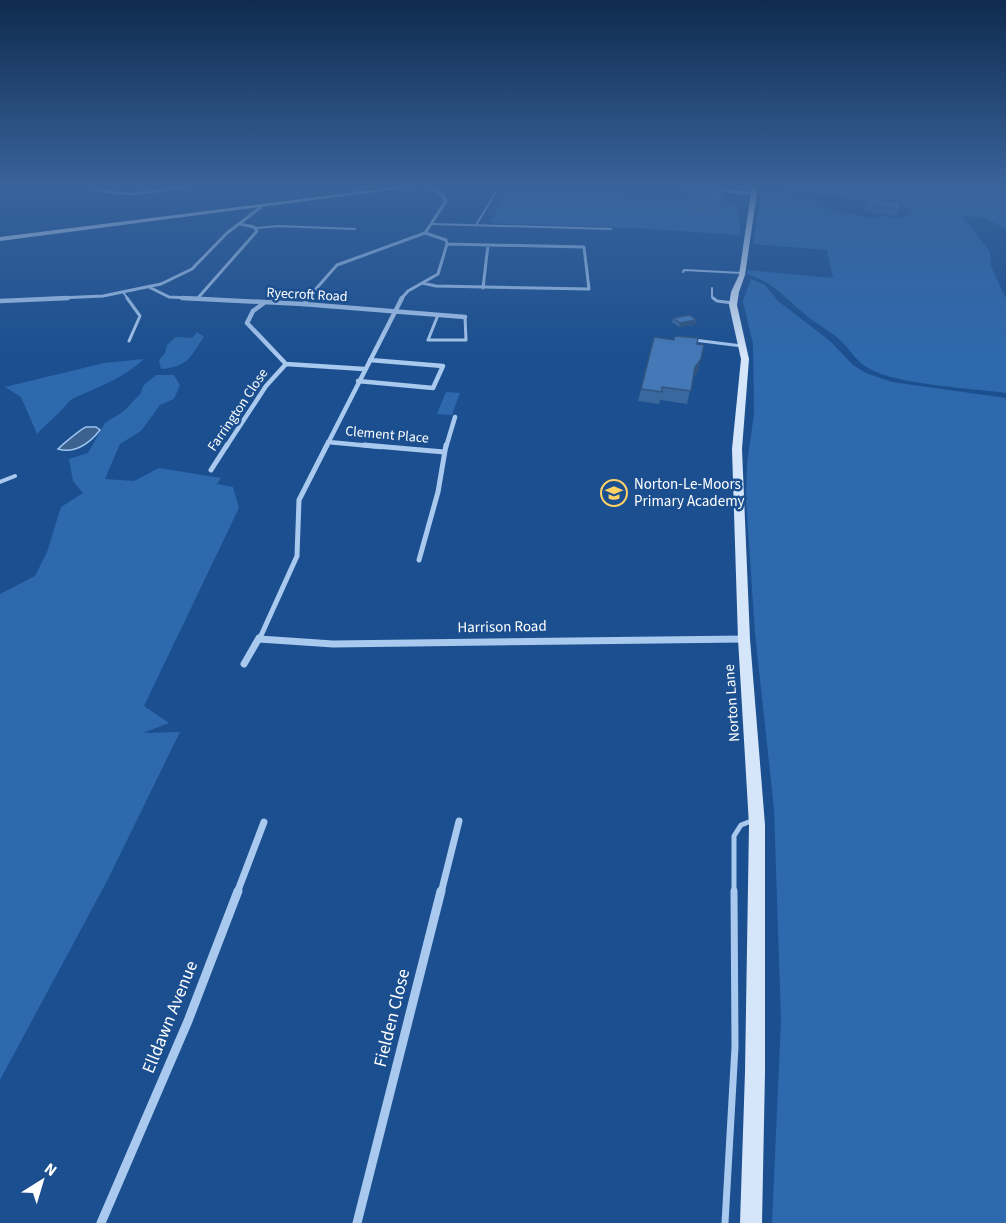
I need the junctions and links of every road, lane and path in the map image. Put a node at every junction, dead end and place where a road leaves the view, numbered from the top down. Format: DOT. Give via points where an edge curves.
graph roads {
  1 [pos="219,243"];
  2 [pos="246,243"];
  3 [pos="397,243"];
  4 [pos="746,243"];
  5 [pos="447,244"];
  6 [pos="488,245"];
  7 [pos="683,272"];
  8 [pos="742,273"];
  9 [pos="422,283"];
  10 [pos="149,287"];
  11 [pos="483,288"];
  12 [pos="712,288"];
  13 [pos="123,292"];
  14 [pos="197,299"];
  15 [pos="0,301"];
  16 [pos="264,303"];
  17 [pos="733,303"];
  18 [pos="303,304"];
  19 [pos="394,312"];
  20 [pos="438,315"];
  21 [pos="465,317"];
  22 [pos="686,339"];
  23 [pos="129,342"];
  24 [pos="742,346"];
  25 [pos="370,360"];
  26 [pos="286,364"];
  27 [pos="364,369"];
  28 [pos="358,381"];
  29 [pos="455,417"];
  30 [pos="328,442"];
  31 [pos="444,452"];
  32 [pos="211,470"];
  33 [pos="15,476"];
  34 [pos="0,482"];
  35 [pos="419,560"];
  36 [pos="260,639"];
  37 [pos="744,639"];
  38 [pos="244,664"];
  39 [pos="756,819"];
  40 [pos="459,821"];
  41 [pos="264,822"];
  42 [pos="101,1223"];
  43 [pos="357,1223"];
  44 [pos="725,1223"];
  45 [pos="751,1223"];
  1 -- 10 [label="street" via="192,269"];
  2 -- 14 [label="street"];
  3 -- 18 [label="street" via="337,265"];
  4 -- 8 [label="street, Norton Lane"];
  5 -- 6 [label="street"];
  5 -- 9 [label="street" via="438,274"];
  6 -- 11 [label="street"];
  6 -- 11 [label="street" via="584,247 589,289"];
  7 -- 8 [label="lane" via="695,269"];
  8 -- 17 [label="street, Norton Lane"];
  9 -- 11 [label="street"];
  9 -- 19 [label="street" via="408,291"];
  10 -- 13 [label="street"];
  10 -- 14 [label="street, Ryecroft Road" via="169,297"];
  12 -- 17 [label="lane" via="712,297 717,301"];
  13 -- 15 [label="street"];
  13 -- 23 [label="lane" via="140,316"];
  14 -- 16 [label="street, Ryecroft Road"];
  16 -- 18 [label="street, Ryecroft Road"];
  16 -- 26 [label="street" via="253,310 248,323"];
  17 -- 24 [label="street, Norton Lane"];
  18 -- 19 [label="street, Ryecroft Road"];
  19 -- 20 [label="street, Ryecroft Road"];
  19 -- 25 [label="street"];
  20 -- 21 [label="street, Ryecroft Road"];
  20 -- 21 [label="lane" via="428,340 466,340"];
  22 -- 24 [label="lane"];
  24 -- 37 [label="street, Norton Lane" via="743,393 737,449"];
  25 -- 27 [label="street"];
  25 -- 28 [label="street" via="443,366 433,388"];
  26 -- 27 [label="street"];
  26 -- 32 [label="street, Farrington Close" via="266,386"];
  27 -- 28 [label="street"];
  28 -- 30 [label="street"];
  29 -- 31 [label="street"];
  30 -- 31 [label="street, Clement Place"];
  30 -- 36 [label="street" via="299,500 297,556"];
  31 -- 35 [label="street" via="438,492"];
  33 -- 34 [label="lane"];
  36 -- 37 [label="street, Harrison Road" via="333,644"];
  36 -- 38 [label="street"];
  37 -- 39 [label="street, Norton Lane"];
  39 -- 44 [label="lane" via="741,825 734,837 735,1047"];
  39 -- 45 [label="street, Norton Lane"];
  40 -- 43 [label="street, Fielden Close"];
  41 -- 42 [label="street, Elldawn Avenue" via="188,1021"];
}
